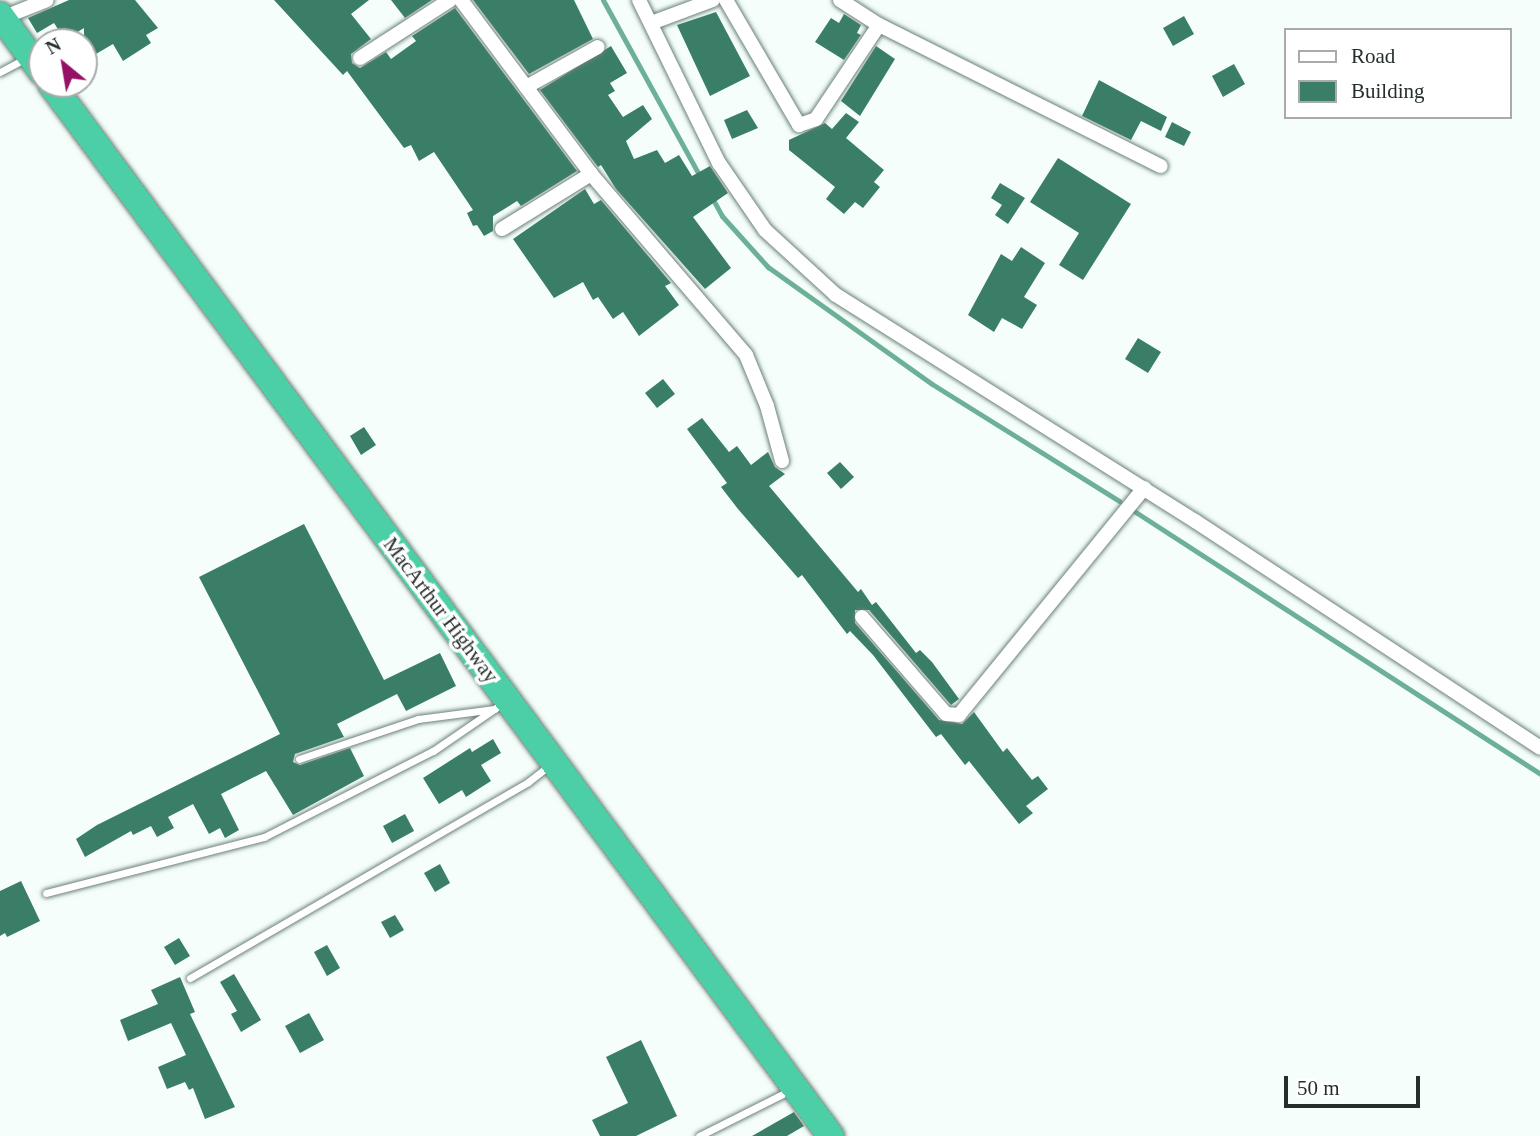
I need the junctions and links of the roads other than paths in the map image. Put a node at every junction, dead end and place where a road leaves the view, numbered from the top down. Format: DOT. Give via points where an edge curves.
graph roads {
  1 [pos="47,0"];
  2 [pos="450,0"];
  3 [pos="461,0"];
  4 [pos="639,0"];
  5 [pos="713,0"];
  6 [pos="726,0"];
  7 [pos="840,0"];
  8 [pos="1,17"];
  9 [pos="651,23"];
  10 [pos="879,25"];
  11 [pos="598,47"];
  12 [pos="28,53"];
  13 [pos="360,58"];
  14 [pos="28,66"];
  15 [pos="0,72"];
  16 [pos="526,87"];
  17 [pos="61,98"];
  18 [pos="1161,166"];
  19 [pos="591,174"];
  20 [pos="502,229"];
  21 [pos="782,461"];
  22 [pos="1143,488"];
  23 [pos="862,617"];
  24 [pos="502,704"];
  25 [pos="1540,748"];
  26 [pos="299,759"];
  27 [pos="552,762"];
  28 [pos="46,893"];
  29 [pos="190,978"];
  30 [pos="794,1089"];
  31 [pos="699,1136"];
  32 [pos="831,1136"];
  1 -- 8 [label="street"];
  2 -- 13 [label="street"];
  3 -- 16 [label="street"];
  4 -- 9 [label="street"];
  5 -- 9 [label="street"];
  6 -- 10 [label="street" via="799,125 816,119"];
  7 -- 10 [label="street"];
  8 -- 12 [label="highway"];
  9 -- 22 [label="street" via="719,163 765,230 836,295"];
  10 -- 18 [label="street"];
  11 -- 16 [label="street"];
  14 -- 15 [label="lane"];
  16 -- 19 [label="street"];
  17 -- 24 [label="highway, MacArthur Highway"];
  19 -- 20 [label="street"];
  19 -- 21 [label="street" via="746,355"];
  22 -- 23 [label="street" via="959,715 946,714"];
  22 -- 25 [label="street"];
  24 -- 26 [label="lane" via="418,719"];
  24 -- 27 [label="highway, MacArthur Highway"];
  24 -- 28 [label="lane" via="433,751 264,837"];
  27 -- 29 [label="lane" via="528,782"];
  27 -- 30 [label="highway, MacArthur Highway"];
  30 -- 31 [label="lane"];
  30 -- 32 [label="highway, MacArthur Highway"];
}
